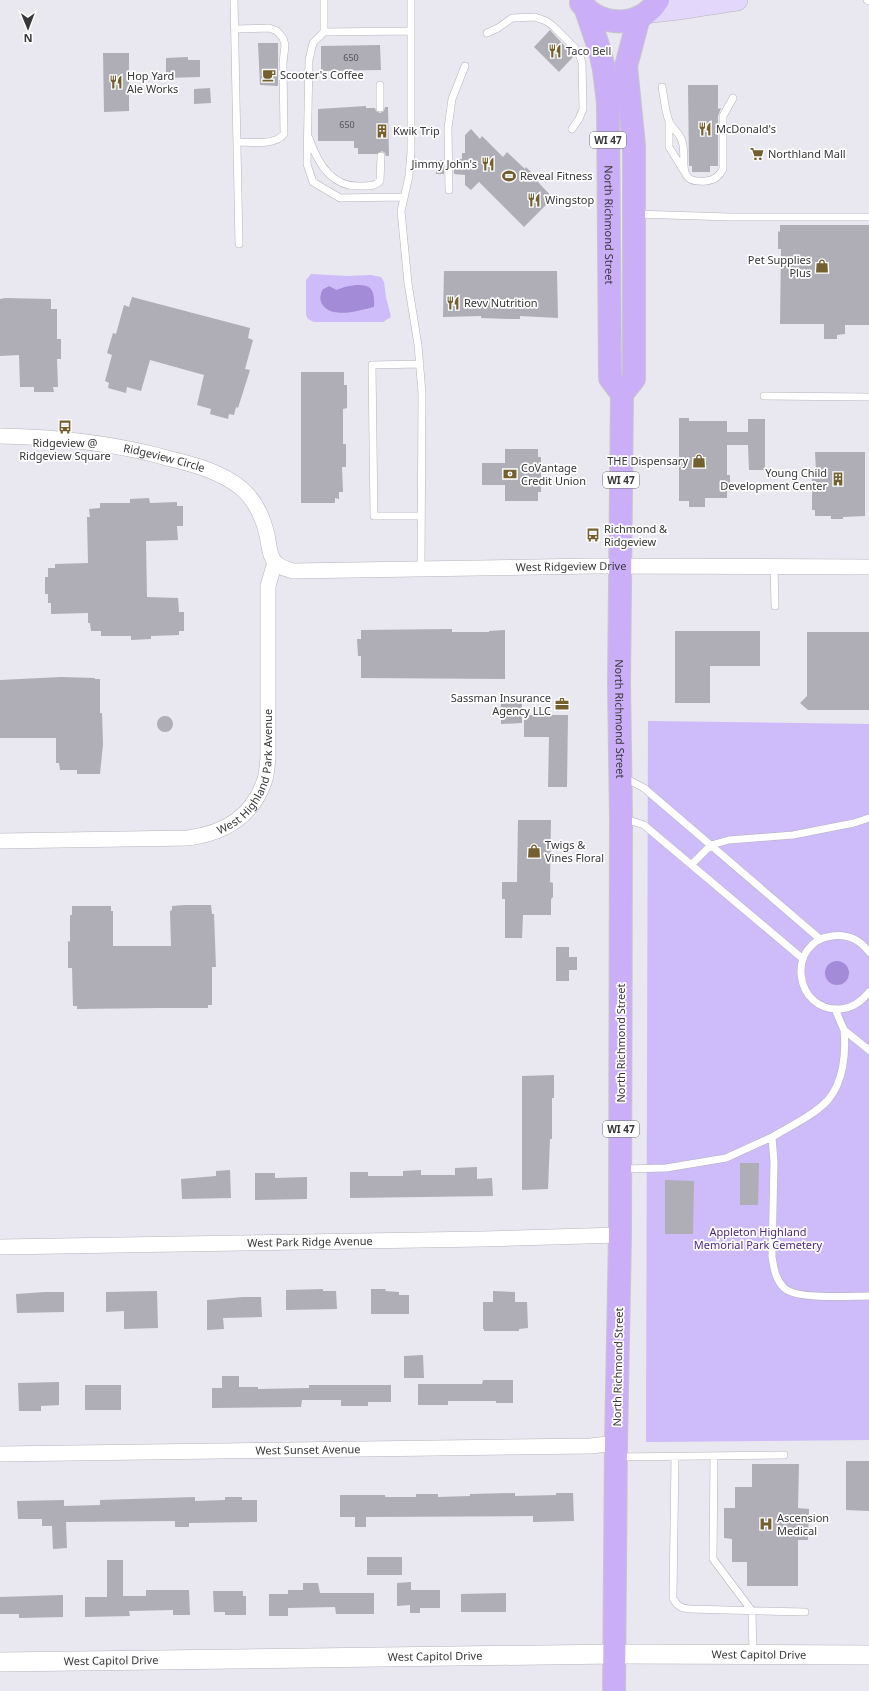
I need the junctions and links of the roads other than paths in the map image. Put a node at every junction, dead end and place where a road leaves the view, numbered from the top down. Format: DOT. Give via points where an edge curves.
graph roads {
  1 [pos="234,0"];
  2 [pos="324,0"];
  3 [pos="410,0"];
  4 [pos="737,0"];
  5 [pos="582,4"];
  6 [pos="648,10"];
  7 [pos="235,29"];
  8 [pos="411,31"];
  9 [pos="324,32"];
  10 [pos="487,33"];
  11 [pos="465,66"];
  12 [pos="380,85"];
  13 [pos="662,87"];
  14 [pos="733,98"];
  15 [pos="380,108"];
  16 [pos="669,122"];
  17 [pos="572,129"];
  18 [pos="306,132"];
  19 [pos="237,142"];
  20 [pos="381,156"];
  21 [pos="684,172"];
  22 [pos="449,190"];
  23 [pos="403,197"];
  24 [pos="634,214"];
  25 [pos="869,217"];
  26 [pos="239,244"];
  27 [pos="420,364"];
  28 [pos="622,394"];
  29 [pos="764,396"];
  30 [pos="869,397"];
  31 [pos="0,436"];
  32 [pos="421,516"];
  33 [pos="275,562"];
  34 [pos="620,566"];
  35 [pos="774,566"];
  36 [pos="869,567"];
  37 [pos="421,569"];
  38 [pos="775,606"];
  39 [pos="620,776"];
  40 [pos="621,817"];
  41 [pos="869,818"];
  42 [pos="0,840"];
  43 [pos="712,845"];
  44 [pos="692,864"];
  45 [pos="820,939"];
  46 [pos="869,952"];
  47 [pos="803,959"];
  48 [pos="869,992"];
  49 [pos="835,1009"];
  50 [pos="844,1030"];
  51 [pos="869,1050"];
  52 [pos="772,1137"];
  53 [pos="621,1169"];
  54 [pos="620,1235"];
  55 [pos="0,1247"];
  56 [pos="869,1296"];
  57 [pos="616,1450"];
  58 [pos="0,1454"];
  59 [pos="714,1456"];
  60 [pos="784,1456"];
  61 [pos="675,1457"];
  62 [pos="752,1611"];
  63 [pos="805,1612"];
  64 [pos="614,1654"];
  65 [pos="753,1655"];
  66 [pos="869,1656"];
  67 [pos="0,1662"];
  68 [pos="614,1691"];
  1 -- 7 [label="lane"];
  2 -- 9 [label="lane"];
  3 -- 8 [label="lane"];
  4 -- 6 [label="main road" via="667,12"];
  5 -- 6 [label="main road" via="594,15 610,20 628,21"];
  5 -- 28 [label="main road, North Richmond Street / WI 47" via="603,64 608,103 610,378"];
  6 -- 24 [label="main road, WI 47" via="626,66 634,146"];
  7 -- 19 [label="lane"];
  7 -- 19 [label="lane" via="269,28 277,31 285,45 284,134 279,140 272,142"];
  8 -- 9 [label="lane"];
  8 -- 23 [label="lane" via="411,152 409,176"];
  9 -- 18 [label="lane" via="313,43 309,60"];
  10 -- 17 [label="lane" via="512,18 535,17 546,21 575,48 582,63 583,109"];
  11 -- 22 [label="lane" via="452,99 448,128"];
  12 -- 15 [label="lane"];
  13 -- 16 [label="lane"];
  14 -- 21 [label="lane" via="723,116 723,169 714,179 705,181 688,178"];
  16 -- 21 [label="lane" via="682,141"];
  16 -- 21 [label="lane" via="669,147"];
  18 -- 20 [label="lane" via="320,165 343,184 375,185 380,181"];
  18 -- 23 [label="lane" via="307,164 313,182 340,198"];
  19 -- 26 [label="lane"];
  23 -- 27 [label="lane" via="401,211 408,283"];
  24 -- 25 [label="lane"];
  24 -- 28 [label="main road, WI 47" via="634,379"];
  27 -- 32 [label="lane"];
  27 -- 32 [label="lane" via="372,365 374,516"];
  28 -- 34 [label="main road, North Richmond Street / WI 47"];
  29 -- 30 [label="lane"];
  31 -- 33 [label="street, Ridgeview Circle" via="78,440 125,447 184,462 226,478 241,488 257,507"];
  32 -- 37 [label="lane"];
  33 -- 37 [label="street, West Ridgeview Drive" via="293,571"];
  33 -- 42 [label="street, West Highland Park Avenue" via="268,586 268,758 265,779 248,810 225,829 195,837"];
  34 -- 35 [label="street, West Ridgeview Drive"];
  34 -- 37 [label="street, West Ridgeview Drive"];
  34 -- 39 [label="main road, North Richmond Street / WI 47"];
  35 -- 36 [label="street, West Ridgeview Drive"];
  35 -- 38 [label="lane"];
  39 -- 40 [label="main road, North Richmond Street / WI 47"];
  39 -- 43 [label="lane" via="644,788"];
  40 -- 44 [label="lane" via="644,825"];
  40 -- 53 [label="main road, North Richmond Street / WI 47"];
  41 -- 43 [label="lane" via="793,835 729,840"];
  43 -- 44 [label="lane"];
  43 -- 45 [label="lane"];
  44 -- 47 [label="lane"];
  45 -- 46 [label="lane" via="847,936 862,944"];
  45 -- 47 [label="lane" via="807,951"];
  47 -- 49 [label="lane" via="801,978 809,996 816,1003"];
  48 -- 49 [label="lane" via="856,1005 846,1009"];
  49 -- 50 [label="lane"];
  50 -- 51 [label="lane"];
  50 -- 52 [label="lane" via="844,1062 838,1082 828,1099 813,1112"];
  52 -- 53 [label="lane" via="726,1158 666,1168"];
  52 -- 56 [label="lane" via="772,1257 778,1280 785,1288 796,1294"];
  53 -- 54 [label="main road, North Richmond Street / WI 47"];
  54 -- 55 [label="street, West Park Ridge Avenue"];
  54 -- 57 [label="main road, North Richmond Street / WI 47"];
  57 -- 58 [label="street, West Sunset Avenue" via="591,1446"];
  57 -- 61 [label="lane"];
  57 -- 64 [label="main road, North Richmond Street / WI 47"];
  59 -- 60 [label="lane"];
  59 -- 61 [label="lane"];
  59 -- 62 [label="lane" via="713,1560"];
  61 -- 62 [label="lane" via="673,1598 682,1608"];
  62 -- 63 [label="lane"];
  62 -- 65 [label="lane"];
  64 -- 65 [label="street, West Capitol Drive"];
  64 -- 67 [label="street, West Capitol Drive"];
  64 -- 68 [label="main road, North Richmond Street / WI 47"];
  65 -- 66 [label="street, West Capitol Drive"];
}
